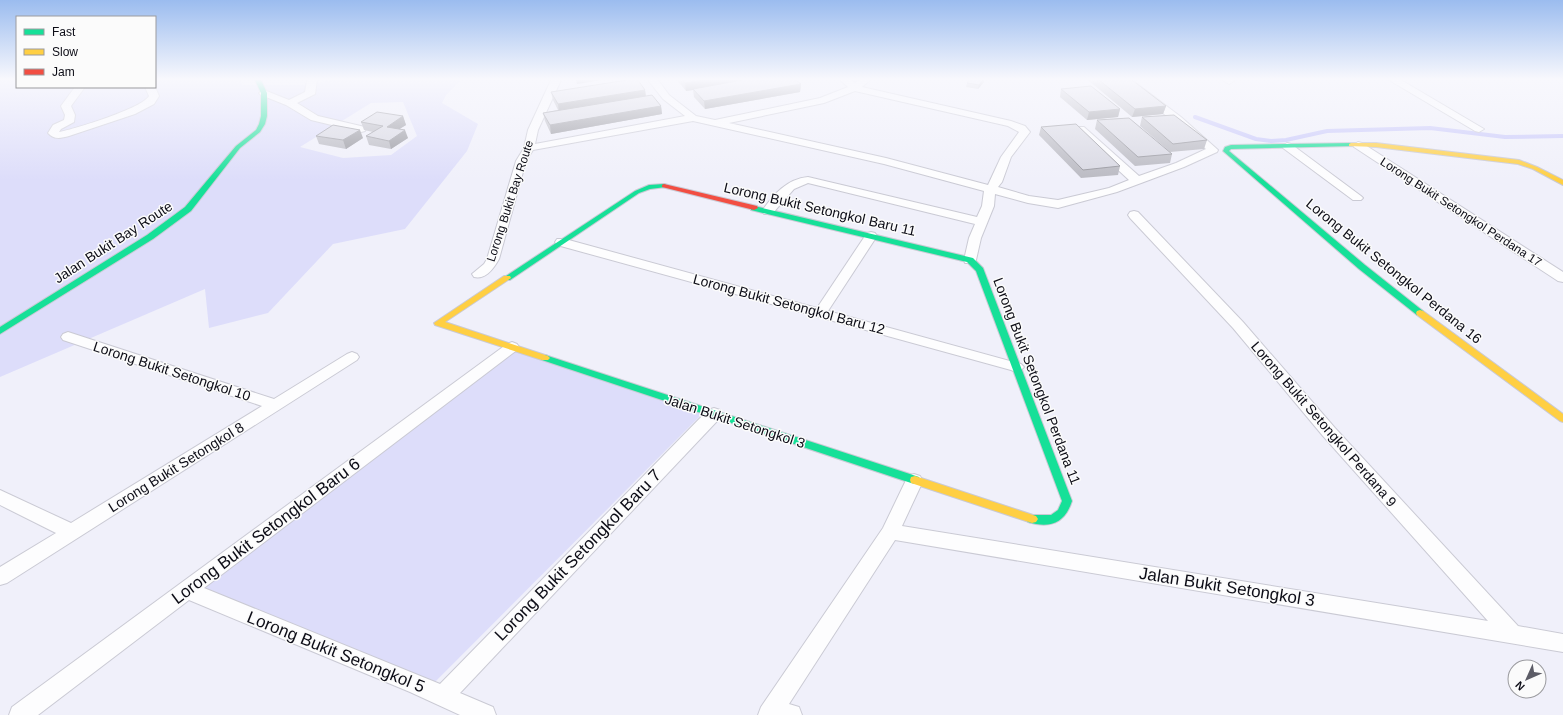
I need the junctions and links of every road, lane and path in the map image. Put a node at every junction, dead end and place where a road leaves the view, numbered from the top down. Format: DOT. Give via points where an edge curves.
graph roads {
  1 [pos="69,113"];
  2 [pos="127,113"];
  3 [pos="264,113"];
  4 [pos="308,113"];
  5 [pos="540,113"];
  6 [pos="687,113"];
  7 [pos="764,113"];
  8 [pos="964,113"];
  9 [pos="1170,113"];
  10 [pos="1452,113"];
  11 [pos="693,118"];
  12 [pos="715,123"];
  13 [pos="1078,128"];
  14 [pos="1479,129"];
  15 [pos="362,130"];
  16 [pos="1358,145"];
  17 [pos="1287,146"];
  18 [pos="529,148"];
  19 [pos="1137,181"];
  20 [pos="1563,183"];
  21 [pos="990,190"];
  22 [pos="1357,198"];
  23 [pos="768,211"];
  24 [pos="1134,215"];
  25 [pos="982,222"];
  26 [pos="871,236"];
  27 [pos="561,242"];
  28 [pos="970,260"];
  29 [pos="479,274"];
  30 [pos="1563,278"];
  31 [pos="820,313"];
  32 [pos="0,331"];
  33 [pos="68,337"];
  34 [pos="512,347"];
  35 [pos="352,357"];
  36 [pos="1016,367"];
  37 [pos="276,405"];
  38 [pos="714,414"];
  39 [pos="1563,419"];
  40 [pos="914,481"];
  41 [pos="0,497"];
  42 [pos="1067,501"];
  43 [pos="72,532"];
  44 [pos="890,532"];
  45 [pos="0,577"];
  46 [pos="187,590"];
  47 [pos="1512,634"];
  48 [pos="1563,643"];
  49 [pos="443,696"];
  50 [pos="778,713"];
  51 [pos="20,715"];
  52 [pos="485,715"];
  1 -- 2 [label="street" via="69,122 57,127 53,133 69,133"];
  3 -- 32 [label="street, Jalan Bukit Bay Route" via="258,131 238,147 188,209 150,237"];
  4 -- 15 [label="street" via="320,120"];
  5 -- 18 [label="street, Lorong Bukit Bay Route"];
  6 -- 11 [label="street"];
  7 -- 12 [label="street"];
  8 -- 21 [label="street" via="1010,124 1025,132 1006,157"];
  9 -- 19 [label="street" via="1213,150"];
  10 -- 14 [label="street"];
  11 -- 12 [label="street"];
  11 -- 18 [label="street"];
  12 -- 21 [label="street" via="886,161"];
  13 -- 19 [label="street"];
  16 -- 17 [label="street"];
  16 -- 20 [label="street" via="1519,162"];
  16 -- 30 [label="street, Lorong Bukit Setongkol Perdana 17"];
  17 -- 22 [label="street"];
  17 -- 39 [label="street, Lorong Bukit Setongkol Perdana 16" via="1227,148 1226,151 1407,303"];
  18 -- 29 [label="street, Lorong Bukit Bay Route" via="521,160 493,259"];
  19 -- 21 [label="street" via="1058,204"];
  21 -- 25 [label="street"];
  23 -- 25 [label="street" via="793,183 808,180"];
  23 -- 26 [label="street, Lorong Bukit Setongkol Baru 11"];
  23 -- 27 [label="street, Lorong Bukit Setongkol Baru 11" via="664,186 649,187 637,192"];
  24 -- 47 [label="street, Lorong Bukit Setongkol Perdana 9" via="1238,325 1329,432"];
  25 -- 28 [label="street"];
  26 -- 28 [label="street, Lorong Bukit Setongkol Baru 11"];
  26 -- 31 [label="street"];
  27 -- 31 [label="street, Lorong Bukit Setongkol Baru 12"];
  27 -- 34 [label="street, Jalan Bukit Setongkol 3" via="438,323"];
  28 -- 36 [label="street, Lorong Bukit Setongkol Perdana 11" via="980,270"];
  31 -- 36 [label="street, Lorong Bukit Setongkol Baru 12"];
  33 -- 37 [label="street, Lorong Bukit Setongkol 10"];
  34 -- 38 [label="street, Jalan Bukit Setongkol 3"];
  34 -- 46 [label="street, Lorong Bukit Setongkol Baru 6"];
  35 -- 37 [label="street, Lorong Bukit Setongkol 8"];
  36 -- 42 [label="street, Lorong Bukit Setongkol Perdana 11"];
  37 -- 43 [label="street, Lorong Bukit Setongkol 8"];
  38 -- 40 [label="street, Jalan Bukit Setongkol 3"];
  38 -- 49 [label="street, Lorong Bukit Setongkol Baru 7"];
  40 -- 42 [label="street, Jalan Bukit Setongkol 3" via="1032,519 1046,521 1057,518 1064,512"];
  40 -- 44 [label="street"];
  41 -- 43 [label="street"];
  43 -- 45 [label="street, Lorong Bukit Setongkol 8"];
  44 -- 47 [label="street, Jalan Bukit Setongkol 3"];
  44 -- 50 [label="street"];
  46 -- 49 [label="street, Lorong Bukit Setongkol 5"];
  46 -- 51 [label="street, Lorong Bukit Setongkol Baru 6"];
  47 -- 48 [label="street, Jalan Bukit Setongkol 3"];
  49 -- 52 [label="street, Lorong Bukit Setongkol 5"];
}
